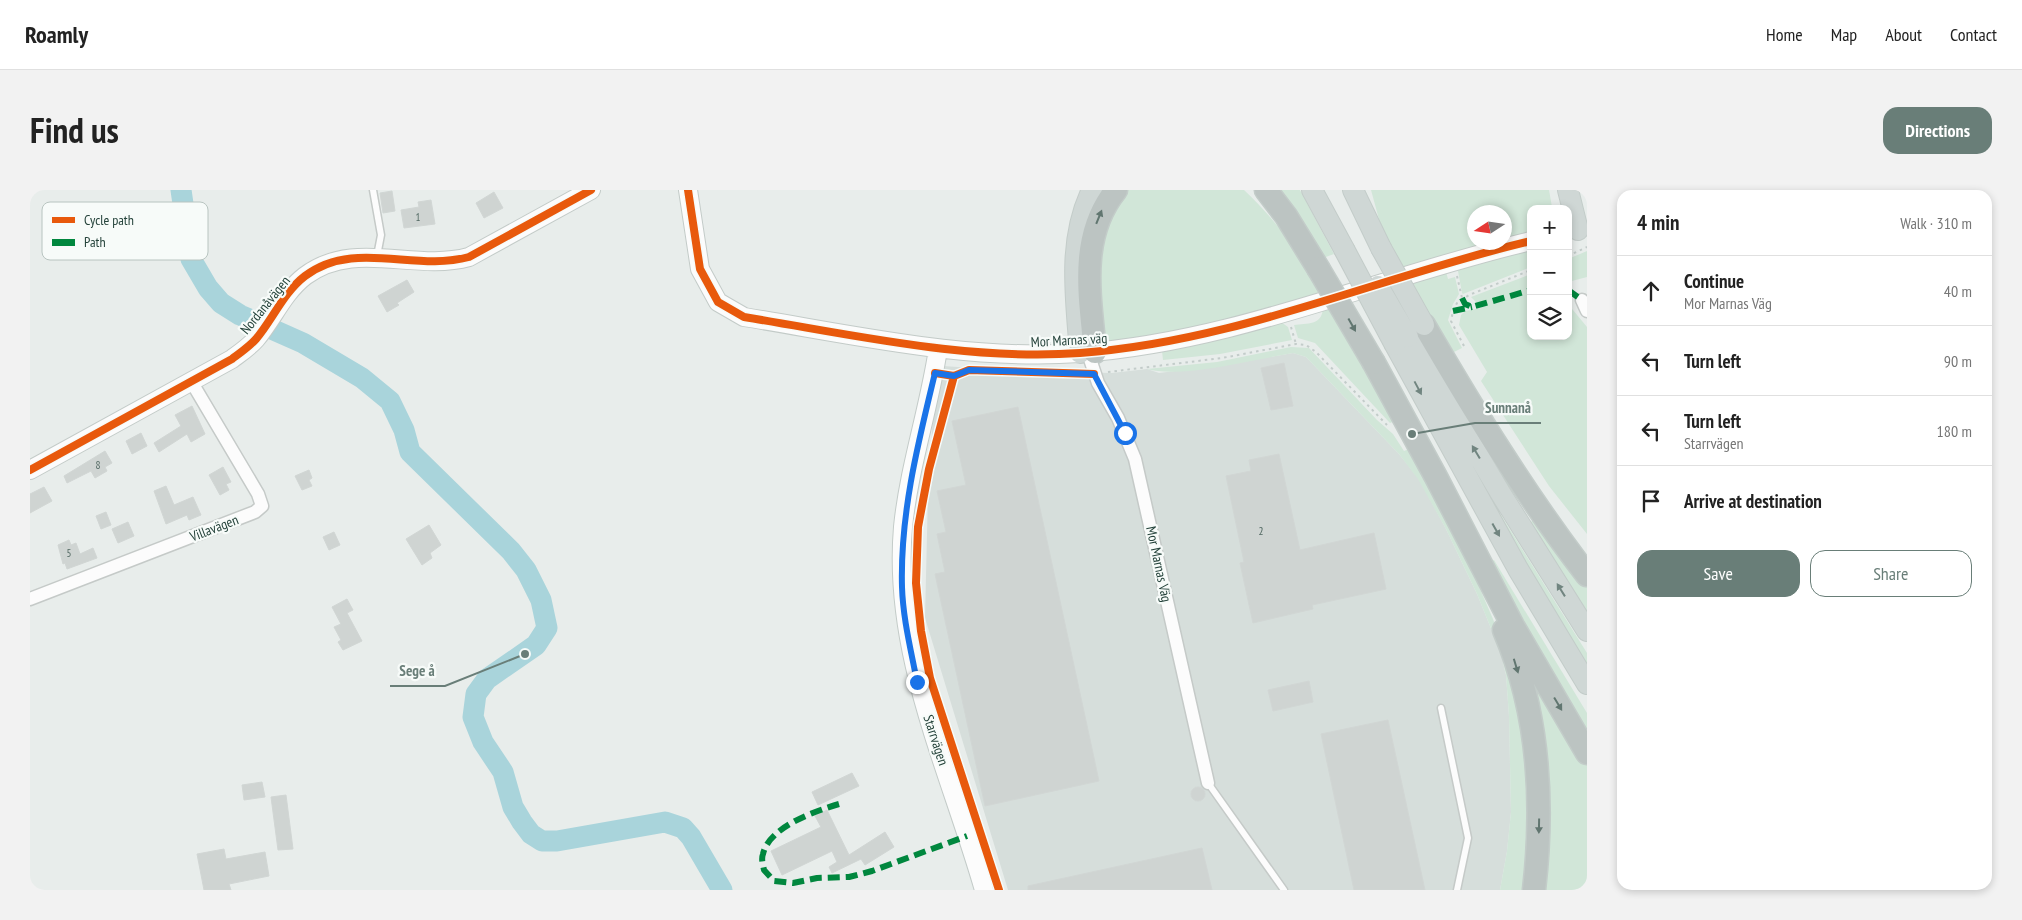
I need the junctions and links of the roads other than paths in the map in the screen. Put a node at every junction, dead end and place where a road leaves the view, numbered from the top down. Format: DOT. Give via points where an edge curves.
graph roads {
  1 [pos="373,190"];
  2 [pos="590,190"];
  3 [pos="688,190"];
  4 [pos="1092,190"];
  5 [pos="1116,190"];
  6 [pos="1252,190"];
  7 [pos="1266,190"];
  8 [pos="1312,190"];
  9 [pos="1322,190"];
  10 [pos="1353,190"];
  11 [pos="1366,190"];
  12 [pos="1555,190"];
  13 [pos="1568,190"];
  14 [pos="1558,205"];
  15 [pos="1580,234"];
  16 [pos="1527,242"];
  17 [pos="1349,247"];
  18 [pos="1381,248"];
  19 [pos="377,257"];
  20 [pos="1314,261"];
  21 [pos="1409,335"];
  22 [pos="938,349"];
  23 [pos="1089,358"];
  24 [pos="191,381"];
  25 [pos="30,470"];
  26 [pos="1515,474"];
  27 [pos="1436,476"];
  28 [pos="1587,557"];
  29 [pos="1587,574"];
  30 [pos="30,599"];
  31 [pos="1587,632"];
  32 [pos="1587,684"];
  33 [pos="1441,708"];
  34 [pos="1587,752"];
  35 [pos="1208,782"];
  36 [pos="984,890"];
  37 [pos="1284,890"];
  38 [pos="1457,890"];
  39 [pos="1534,890"];
  1 -- 19 [label="lane" via="381,235"];
  2 -- 19 [label="street, Nordanåvägen" via="469,257 433,262"];
  3 -- 22 [label="street, Mor Marnas väg" via="700,269 718,302 744,317"];
  4 -- 23 [label="main road" via="1076,246 1075,277"];
  23 -- 5 [label="highway, one-way" via="1090,254 1098,218"];
  6 -- 20 [label="highway"];
  7 -- 20 [label="highway"];
  8 -- 17 [label="main road"];
  9 -- 17 [label="main road"];
  10 -- 18 [label="main road"];
  11 -- 18 [label="main road"];
  12 -- 14 [label="main road"];
  13 -- 15 [label="main road"];
  16 -- 23 [label="street, Mor Marnas väg" via="1225,329"];
  17 -- 21 [label="main road, bridge"];
  18 -- 21 [label="main road, bridge"];
  19 -- 24 [label="street, Nordanåvägen" via="346,258 323,265 305,276 255,340 232,359"];
  20 -- 27 [label="highway, one-way, bridge"];
  21 -- 26 [label="highway"];
  31 -- 21 [label="main road, one-way" via="1501,494"];
  21 -- 32 [label="main road, one-way" via="1513,561"];
  22 -- 23 [label="street, Mor Marnas väg"];
  22 -- 36 [label="street, Starrvägen" via="915,456 904,527 902,588 917,682"];
  23 -- 35 [label="street, Mor Marnas Väg" via="1135,459"];
  24 -- 25 [label="street, Nordanåvägen"];
  24 -- 30 [label="street, Villavägen" via="262,506 255,512"];
  26 -- 28 [label="highway"];
  26 -- 29 [label="highway"];
  27 -- 34 [label="highway, one-way" via="1513,626"];
  27 -- 39 [label="highway, one-way" via="1506,636 1529,714 1539,795"];
  33 -- 38 [label="lane" via="1468,838"];
  35 -- 37 [label="lane"];
}
